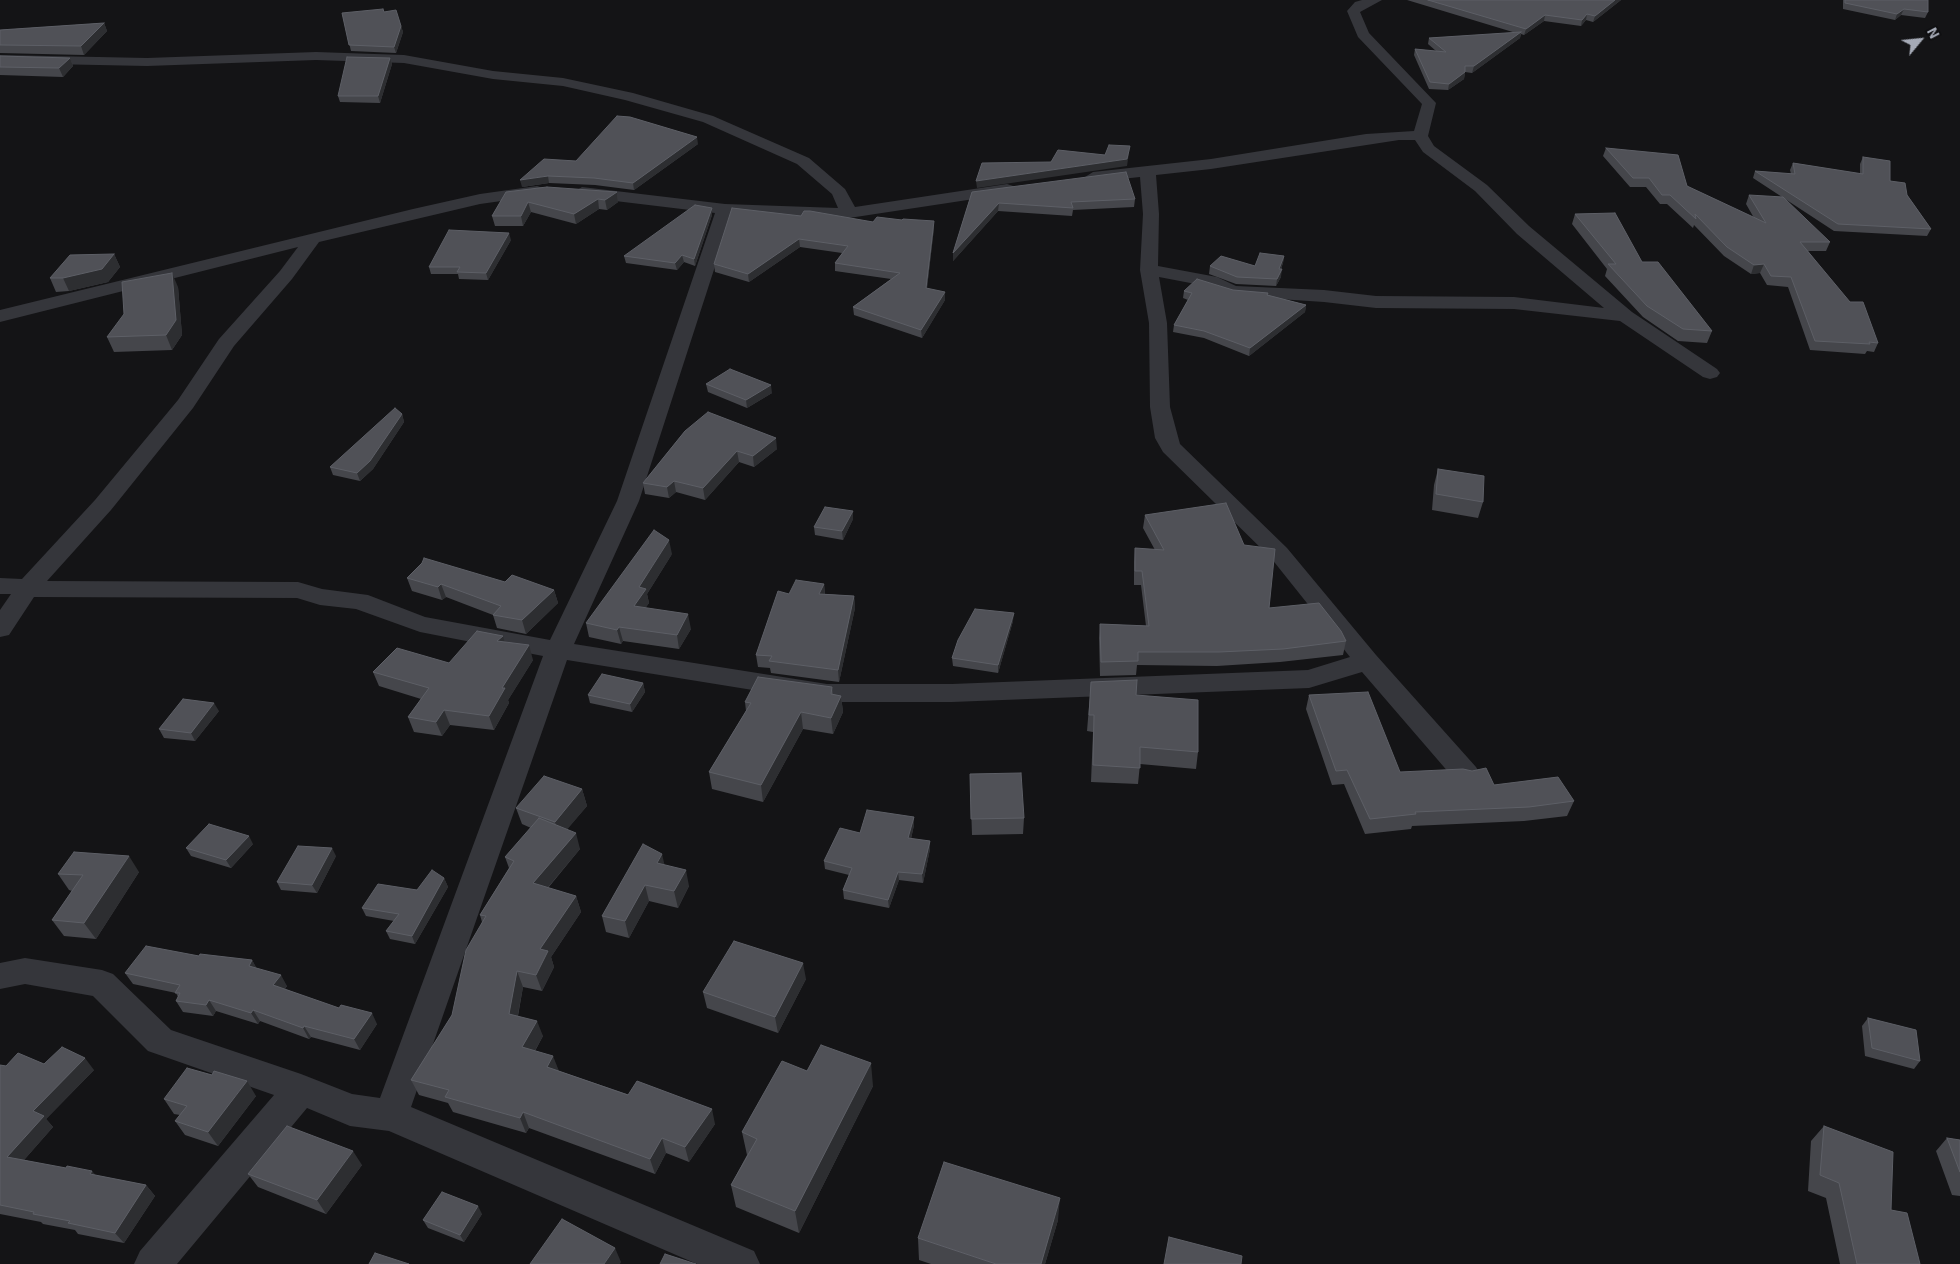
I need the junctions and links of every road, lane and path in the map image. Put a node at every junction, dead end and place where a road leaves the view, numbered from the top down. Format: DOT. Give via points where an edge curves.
graph roads {
  1 [pos="1376,0"];
  2 [pos="0,59"];
  3 [pos="1420,136"];
  4 [pos="1148,172"];
  5 [pos="1079,179"];
  6 [pos="1020,187"];
  7 [pos="549,190"];
  8 [pos="567,191"];
  9 [pos="725,209"];
  10 [pos="849,213"];
  11 [pos="313,238"];
  12 [pos="1149,270"];
  13 [pos="0,316"];
  14 [pos="1625,316"];
  15 [pos="1710,373"];
  16 [pos="0,586"];
  17 [pos="27,589"];
  18 [pos="0,629"];
  19 [pos="558,650"];
  20 [pos="1367,661"];
  21 [pos="1466,774"];
  22 [pos="0,976"];
  23 [pos="301,1088"];
  24 [pos="391,1115"];
  25 [pos="153,1264"];
  26 [pos="741,1264"];
  1 -- 3 [label="street" via="1360,4 1353,11 1372,46 1429,103"];
  2 -- 10 [label="street" via="147,62 316,56 404,59 493,75 563,82 628,96 708,119 803,161 839,192"];
  3 -- 4 [label="street" via="1366,139"];
  3 -- 14 [label="street" via="1428,149 1481,188 1523,230"];
  4 -- 5 [label="street"];
  4 -- 12 [label="street" via="1151,214"];
  6 -- 10 [label="street"];
  7 -- 11 [label="street" via="480,199"];
  8 -- 9 [label="street"];
  9 -- 10 [label="street"];
  9 -- 19 [label="street" via="628,501"];
  11 -- 13 [label="street"];
  11 -- 17 [label="street" via="286,275 226,343 186,404 103,505"];
  12 -- 14 [label="street" via="1211,281 1232,291 1376,302 1514,303"];
  12 -- 20 [label="street" via="1158,323 1160,407 1171,447 1278,553"];
  14 -- 15 [label="street"];
  16 -- 17 [label="street"];
  17 -- 18 [label="street"];
  17 -- 19 [label="street" via="298,590 320,597 358,601 420,624"];
  19 -- 20 [label="street" via="827,693 952,694 1309,679"];
  19 -- 24 [label="street"];
  20 -- 21 [label="street"];
  22 -- 23 [label="street" via="25,972 102,984 160,1041"];
  23 -- 24 [label="street" via="350,1110"];
  23 -- 25 [label="street"];
  24 -- 26 [label="street"];
}
